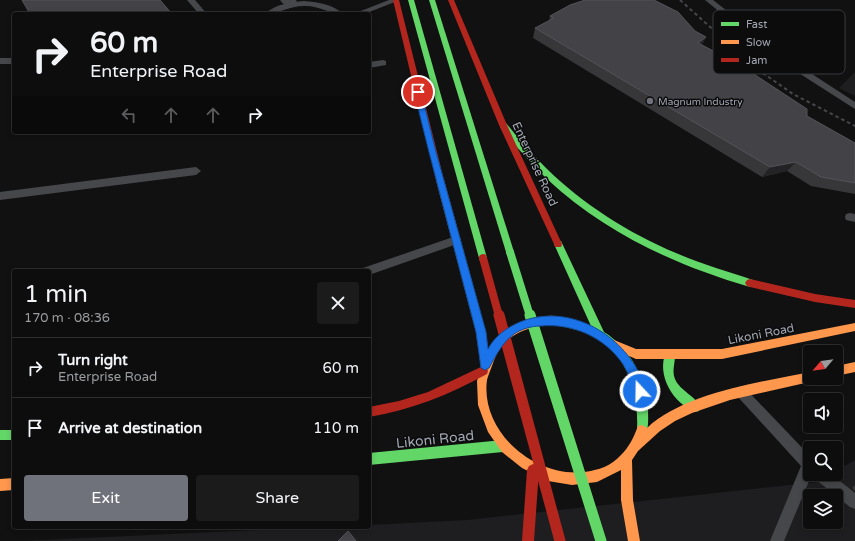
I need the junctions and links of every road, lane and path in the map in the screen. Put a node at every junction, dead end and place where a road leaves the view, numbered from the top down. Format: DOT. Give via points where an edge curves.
graph roads {
  1 [pos="191,0"];
  2 [pos="396,0"];
  3 [pos="411,0"];
  4 [pos="432,0"];
  5 [pos="451,0"];
  6 [pos="709,0"];
  7 [pos="289,1"];
  8 [pos="379,3"];
  9 [pos="722,10"];
  10 [pos="201,12"];
  11 [pos="273,12"];
  12 [pos="337,12"];
  13 [pos="361,12"];
  14 [pos="0,61"];
  15 [pos="12,61"];
  16 [pos="383,64"];
  17 [pos="371,65"];
  18 [pos="806,74"];
  19 [pos="855,106"];
  20 [pos="503,125"];
  21 [pos="196,171"];
  22 [pos="0,196"];
  23 [pos="456,240"];
  24 [pos="370,269"];
  25 [pos="855,304"];
  26 [pos="855,327"];
  27 [pos="601,336"];
  28 [pos="611,343"];
  29 [pos="670,356"];
  30 [pos="855,367"];
  31 [pos="484,368"];
  32 [pos="843,370"];
  33 [pos="803,378"];
  34 [pos="740,392"];
  35 [pos="695,407"];
  36 [pos="371,412"];
  37 [pos="0,435"];
  38 [pos="12,435"];
  39 [pos="503,446"];
  40 [pos="636,446"];
  41 [pos="803,459"];
  42 [pos="371,460"];
  43 [pos="626,460"];
  44 [pos="533,470"];
  45 [pos="803,479"];
  46 [pos="829,481"];
  47 [pos="12,484"];
  48 [pos="0,485"];
  49 [pos="855,502"];
  50 [pos="528,541"];
  51 [pos="560,541"];
  52 [pos="601,541"];
  53 [pos="634,541"];
  54 [pos="777,541"];
  1 -- 10 [label="lane"];
  2 -- 8 [label="lane"];
  2 -- 23 [label="main road"];
  3 -- 51 [label="main road, bridge"];
  4 -- 52 [label="main road, bridge"];
  5 -- 20 [label="main road, Enterprise Road"];
  6 -- 9 [label="lane"];
  7 -- 11 [label="lane"];
  7 -- 12 [label="lane" via="307,2"];
  8 -- 13 [label="lane"];
  14 -- 15 [label="lane"];
  16 -- 17 [label="lane"];
  18 -- 19 [label="lane"];
  20 -- 25 [label="main road" via="556,183 589,210 624,233 662,252 710,271 764,287"];
  20 -- 27 [label="main road, Enterprise Road"];
  21 -- 22 [label="lane"];
  23 -- 24 [label="lane"];
  23 -- 31 [label="main road" via="481,332"];
  26 -- 29 [label="main road, Likoni Road" via="722,354"];
  27 -- 28 [label="main road"];
  27 -- 31 [label="main road" via="578,325 555,320 532,322 512,330 496,345"];
  28 -- 29 [label="main road, Likoni Road" via="636,354"];
  28 -- 40 [label="main road" via="626,360 637,380 643,402 643,425"];
  29 -- 35 [label="main road" via="667,363 671,383 682,398"];
  30 -- 32 [label="main road"];
  31 -- 36 [label="main road" via="435,396"];
  31 -- 39 [label="main road" via="482,396 488,422"];
  33 -- 34 [label="main road"];
  34 -- 35 [label="main road"];
  34 -- 41 [label="lane"];
  35 -- 40 [label="main road" via="673,417"];
  37 -- 38 [label="main road"];
  39 -- 42 [label="main road, Likoni Road"];
  39 -- 44 [label="main road"];
  40 -- 43 [label="main road"];
  43 -- 44 [label="main road" via="612,471 594,479 553,478"];
  43 -- 53 [label="main road" via="627,515"];
  44 -- 50 [label="main road"];
  45 -- 54 [label="lane"];
  46 -- 49 [label="lane"];
  47 -- 48 [label="main road"];
}
